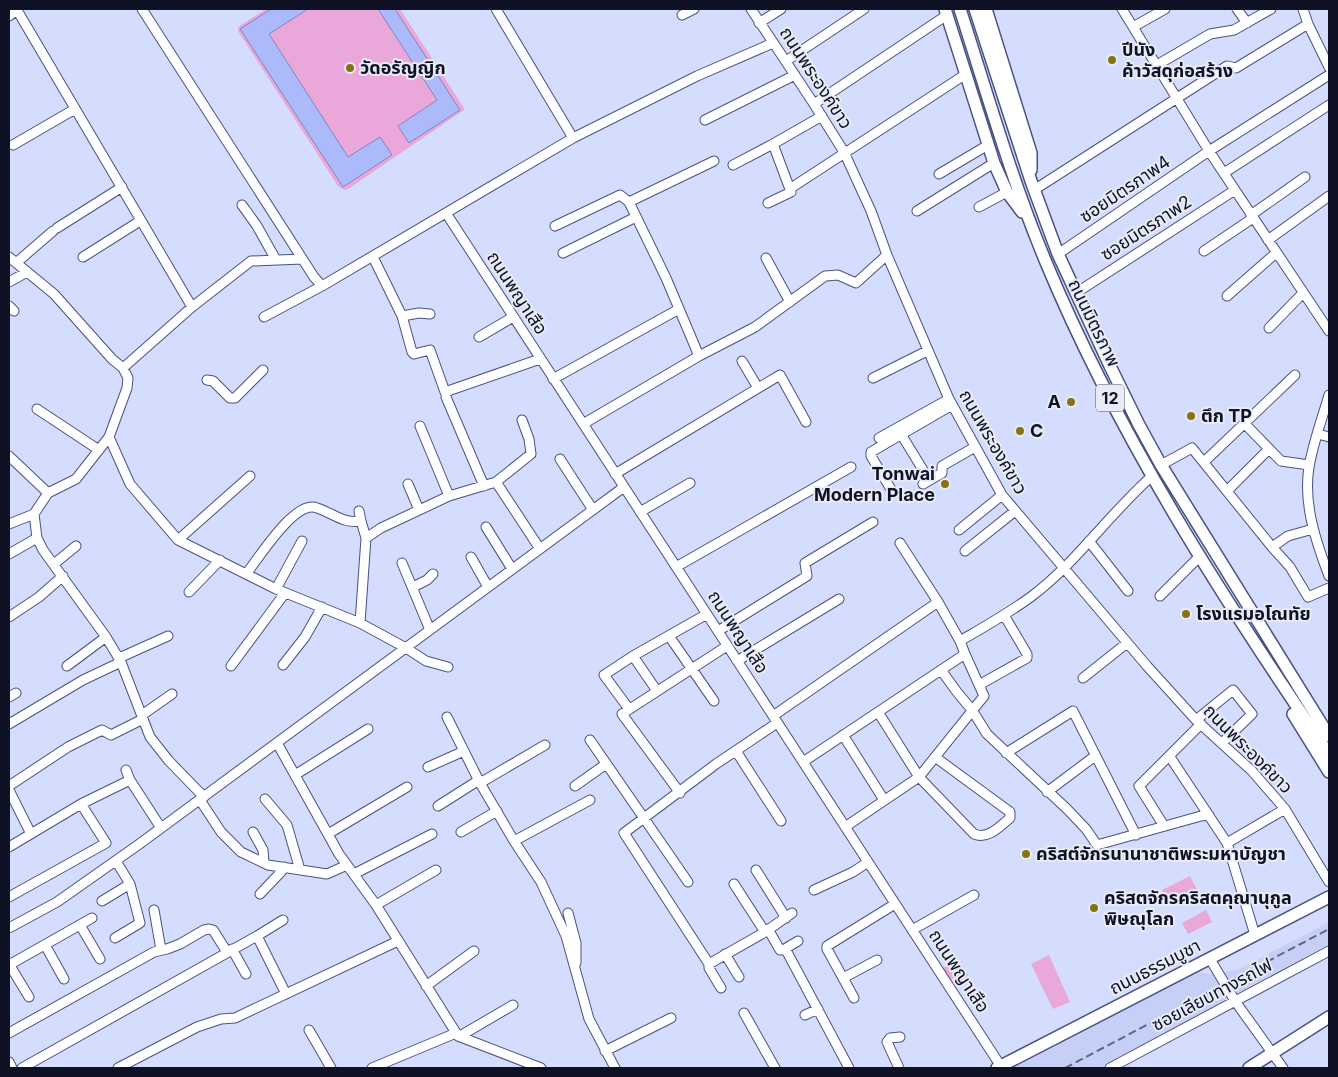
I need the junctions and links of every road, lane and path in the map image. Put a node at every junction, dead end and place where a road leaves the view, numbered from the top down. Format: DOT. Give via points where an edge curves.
graph roads {
  1 [pos="17,9"];
  2 [pos="142,9"];
  3 [pos="496,9"];
  4 [pos="694,9"];
  5 [pos="751,9"];
  6 [pos="781,9"];
  7 [pos="864,9"];
  8 [pos="960,9"];
  9 [pos="975,9"];
  10 [pos="986,9"];
  11 [pos="1122,9"];
  12 [pos="1165,9"];
  13 [pos="1237,9"];
  14 [pos="1271,9"];
  15 [pos="1303,9"];
  16 [pos="946,12"];
  17 [pos="682,15"];
  18 [pos="9,16"];
  19 [pos="760,23"];
  20 [pos="1247,23"];
  21 [pos="1308,24"];
  22 [pos="1133,27"];
  23 [pos="773,43"];
  24 [pos="786,61"];
  25 [pos="1157,65"];
  26 [pos="1329,67"];
  27 [pos="966,74"];
  28 [pos="795,75"];
  29 [pos="1329,75"];
  30 [pos="1177,98"];
  31 [pos="814,104"];
  32 [pos="1329,105"];
  33 [pos="75,109"];
  34 [pos="822,116"];
  35 [pos="705,120"];
  36 [pos="573,138"];
  37 [pos="773,144"];
  38 [pos="13,145"];
  39 [pos="988,145"];
  40 [pos="1209,151"];
  41 [pos="844,152"];
  42 [pos="714,162"];
  43 [pos="994,163"];
  44 [pos="733,166"];
  45 [pos="1224,173"];
  46 [pos="939,174"];
  47 [pos="1305,178"];
  48 [pos="1032,185"];
  49 [pos="122,187"];
  50 [pos="791,188"];
  51 [pos="1235,190"];
  52 [pos="1007,192"];
  53 [pos="1329,196"];
  54 [pos="629,202"];
  55 [pos="768,203"];
  56 [pos="242,205"];
  57 [pos="979,207"];
  58 [pos="917,211"];
  59 [pos="446,213"];
  60 [pos="1252,216"];
  61 [pos="636,217"];
  62 [pos="140,221"];
  63 [pos="1029,221"];
  64 [pos="555,226"];
  65 [pos="1268,240"];
  66 [pos="563,252"];
  67 [pos="1204,252"];
  68 [pos="1276,252"];
  69 [pos="1058,254"];
  70 [pos="887,255"];
  71 [pos="83,257"];
  72 [pos="373,257"];
  73 [pos="766,258"];
  74 [pos="302,259"];
  75 [pos="12,260"];
  76 [pos="276,260"];
  77 [pos="27,272"];
  78 [pos="9,282"];
  79 [pos="322,286"];
  80 [pos="1076,293"];
  81 [pos="1303,293"];
  82 [pos="1227,296"];
  83 [pos="790,302"];
  84 [pos="192,307"];
  85 [pos="679,309"];
  86 [pos="430,314"];
  87 [pos="402,316"];
  88 [pos="513,316"];
  89 [pos="264,317"];
  90 [pos="1269,328"];
  91 [pos="1329,331"];
  92 [pos="479,337"];
  93 [pos="927,351"];
  94 [pos="699,356"];
  95 [pos="540,359"];
  96 [pos="742,361"];
  97 [pos="123,368"];
  98 [pos="263,370"];
  99 [pos="1294,375"];
  100 [pos="874,378"];
  101 [pos="553,379"];
  102 [pos="207,380"];
  103 [pos="758,388"];
  104 [pos="1329,395"];
  105 [pos="446,397"];
  106 [pos="951,402"];
  107 [pos="37,409"];
  108 [pos="522,420"];
  109 [pos="806,422"];
  110 [pos="1244,423"];
  111 [pos="583,424"];
  112 [pos="420,426"];
  113 [pos="901,434"];
  114 [pos="1318,434"];
  115 [pos="109,437"];
  116 [pos="1329,437"];
  117 [pos="879,438"];
  118 [pos="975,448"];
  119 [pos="99,450"];
  120 [pos="1270,450"];
  121 [pos="9,456"];
  122 [pos="560,459"];
  123 [pos="1204,462"];
  124 [pos="1161,465"];
  125 [pos="1309,465"];
  126 [pos="851,467"];
  127 [pos="923,470"];
  128 [pos="615,474"];
  129 [pos="250,476"];
  130 [pos="1152,476"];
  131 [pos="496,482"];
  132 [pos="690,483"];
  133 [pos="408,484"];
  134 [pos="923,484"];
  135 [pos="484,486"];
  136 [pos="624,487"];
  137 [pos="1227,491"];
  138 [pos="892,492"];
  139 [pos="48,493"];
  140 [pos="1002,495"];
  141 [pos="449,496"];
  142 [pos="420,510"];
  143 [pos="593,510"];
  144 [pos="359,511"];
  145 [pos="1015,511"];
  146 [pos="640,512"];
  147 [pos="34,514"];
  148 [pos="361,521"];
  149 [pos="873,522"];
  150 [pos="9,524"];
  151 [pos="486,527"];
  152 [pos="1313,529"];
  153 [pos="959,530"];
  154 [pos="37,538"];
  155 [pos="366,538"];
  156 [pos="178,540"];
  157 [pos="302,541"];
  158 [pos="1089,541"];
  159 [pos="900,543"];
  160 [pos="76,546"];
  161 [pos="1272,547"];
  162 [pos="540,549"];
  163 [pos="965,551"];
  164 [pos="9,554"];
  165 [pos="1200,556"];
  166 [pos="471,557"];
  167 [pos="220,560"];
  168 [pos="402,563"];
  169 [pos="54,564"];
  170 [pos="676,567"];
  171 [pos="1064,567"];
  172 [pos="512,569"];
  173 [pos="246,574"];
  174 [pos="433,574"];
  175 [pos="62,576"];
  176 [pos="1329,576"];
  177 [pos="413,587"];
  178 [pos="488,587"];
  179 [pos="1329,588"];
  180 [pos="276,589"];
  181 [pos="1128,590"];
  182 [pos="189,592"];
  183 [pos="285,593"];
  184 [pos="1160,596"];
  185 [pos="839,599"];
  186 [pos="938,602"];
  187 [pos="322,607"];
  188 [pos="707,614"];
  189 [pos="1004,615"];
  190 [pos="9,617"];
  191 [pos="360,623"];
  192 [pos="430,630"];
  193 [pos="718,631"];
  194 [pos="168,636"];
  195 [pos="669,636"];
  196 [pos="106,637"];
  197 [pos="1252,640"];
  198 [pos="960,641"];
  199 [pos="1128,643"];
  200 [pos="727,646"];
  201 [pos="406,648"];
  202 [pos="1274,648"];
  203 [pos="965,654"];
  204 [pos="633,656"];
  205 [pos="120,660"];
  206 [pos="737,661"];
  207 [pos="283,665"];
  208 [pos="67,666"];
  209 [pos="232,666"];
  210 [pos="448,667"];
  211 [pos="692,668"];
  212 [pos="941,670"];
  213 [pos="1083,678"];
  214 [pos="979,685"];
  215 [pos="657,691"];
  216 [pos="172,694"];
  217 [pos="714,701"];
  218 [pos="629,709"];
  219 [pos="972,710"];
  220 [pos="878,712"];
  221 [pos="142,717"];
  222 [pos="447,717"];
  223 [pos="775,719"];
  224 [pos="1198,722"];
  225 [pos="1329,722"];
  226 [pos="9,724"];
  227 [pos="368,729"];
  228 [pos="843,735"];
  229 [pos="1329,736"];
  230 [pos="590,740"];
  231 [pos="277,743"];
  232 [pos="1222,743"];
  233 [pos="544,744"];
  234 [pos="464,751"];
  235 [pos="736,751"];
  236 [pos="1006,753"];
  237 [pos="1329,754"];
  238 [pos="1095,756"];
  239 [pos="935,757"];
  240 [pos="1170,757"];
  241 [pos="803,762"];
  242 [pos="606,764"];
  243 [pos="428,767"];
  244 [pos="126,770"];
  245 [pos="1329,772"];
  246 [pos="295,776"];
  247 [pos="919,777"];
  248 [pos="130,780"];
  249 [pos="480,782"];
  250 [pos="575,786"];
  251 [pos="407,787"];
  252 [pos="9,788"];
  253 [pos="1046,792"];
  254 [pos="680,793"];
  255 [pos="202,799"];
  256 [pos="265,799"];
  257 [pos="590,800"];
  258 [pos="884,800"];
  259 [pos="81,804"];
  260 [pos="438,806"];
  261 [pos="1285,809"];
  262 [pos="497,811"];
  263 [pos="1209,816"];
  264 [pos="644,819"];
  265 [pos="781,821"];
  266 [pos="1164,826"];
  267 [pos="845,827"];
  268 [pos="162,828"];
  269 [pos="253,832"];
  270 [pos="461,832"];
  271 [pos="31,834"];
  272 [pos="328,834"];
  273 [pos="432,834"];
  274 [pos="1136,835"];
  275 [pos="514,841"];
  276 [pos="1227,843"];
  277 [pos="9,847"];
  278 [pos="116,861"];
  279 [pos="868,862"];
  280 [pos="264,863"];
  281 [pos="347,865"];
  282 [pos="284,867"];
  283 [pos="300,870"];
  284 [pos="436,870"];
  285 [pos="756,870"];
  286 [pos="354,874"];
  287 [pos="688,882"];
  288 [pos="1329,882"];
  289 [pos="130,884"];
  290 [pos="734,884"];
  291 [pos="814,890"];
  292 [pos="260,894"];
  293 [pos="974,895"];
  294 [pos="9,897"];
  295 [pos="1329,897"];
  296 [pos="102,901"];
  297 [pos="895,904"];
  298 [pos="376,906"];
  299 [pos="154,910"];
  300 [pos="568,914"];
  301 [pos="92,918"];
  302 [pos="283,920"];
  303 [pos="80,925"];
  304 [pos="9,928"];
  305 [pos="912,930"];
  306 [pos="767,931"];
  307 [pos="1255,935"];
  308 [pos="258,936"];
  309 [pos="115,938"];
  310 [pos="798,940"];
  311 [pos="398,941"];
  312 [pos="45,945"];
  313 [pos="161,950"];
  314 [pos="783,950"];
  315 [pos="229,951"];
  316 [pos="474,951"];
  317 [pos="1329,951"];
  318 [pos="725,954"];
  319 [pos="1210,958"];
  320 [pos="100,959"];
  321 [pos="876,960"];
  322 [pos="709,964"];
  323 [pos="9,965"];
  324 [pos="574,968"];
  325 [pos="246,974"];
  326 [pos="739,978"];
  327 [pos="843,978"];
  328 [pos="64,979"];
  329 [pos="426,986"];
  330 [pos="721,988"];
  331 [pos="286,994"];
  332 [pos="28,998"];
  333 [pos="854,998"];
  334 [pos="1235,1001"];
  335 [pos="513,1005"];
  336 [pos="818,1009"];
  337 [pos="744,1014"];
  338 [pos="805,1015"];
  339 [pos="1329,1017"];
  340 [pos="671,1018"];
  341 [pos="309,1030"];
  342 [pos="9,1033"];
  343 [pos="458,1035"];
  344 [pos="900,1037"];
  345 [pos="605,1051"];
  346 [pos="1273,1053"];
  347 [pos="9,1062"];
  348 [pos="12,1068"];
  349 [pos="22,1068"];
  350 [pos="118,1068"];
  351 [pos="330,1068"];
  352 [pos="372,1068"];
  353 [pos="541,1068"];
  354 [pos="615,1068"];
  355 [pos="775,1068"];
  356 [pos="849,1068"];
  357 [pos="899,1068"];
  358 [pos="1000,1068"];
  359 [pos="1110,1068"];
  360 [pos="1249,1068"];
  361 [pos="1283,1068"];
  1 -- 18 [label="street"];
  1 -- 33 [label="street"];
  2 -- 74 [label="street"];
  3 -- 36 [label="street"];
  4 -- 17 [label="street"];
  5 -- 19 [label="street, ถนนพระองค์ขาว"];
  6 -- 19 [label="street"];
  7 -- 24 [label="street"];
  8 -- 63 [label="main road, ถนนมิตรภาพ / 12"];
  9 -- 48 [label="main road, ถนนมิตรภาพ / 12"];
  10 -- 48 [label="main road" via="1031,153"];
  11 -- 22 [label="street"];
  12 -- 22 [label="street"];
  13 -- 20 [label="street"];
  14 -- 20 [label="street"];
  15 -- 21 [label="street"];
  16 -- 27 [label="main road"];
  16 -- 31 [label="street"];
  19 -- 23 [label="street, ถนนพระองค์ขาว"];
  20 -- 25 [label="street" via="1234,30 1210,34"];
  21 -- 26 [label="street"];
  21 -- 30 [label="street" via="1236,68 1228,66"];
  22 -- 25 [label="street"];
  23 -- 24 [label="street, ถนนพระองค์ขาว"];
  23 -- 36 [label="street" via="697,76"];
  24 -- 28 [label="street, ถนนพระองค์ขาว"];
  25 -- 30 [label="street"];
  27 -- 39 [label="main road"];
  27 -- 41 [label="street"];
  28 -- 31 [label="street, ถนนพระองค์ขาว"];
  28 -- 35 [label="street"];
  29 -- 40 [label="street, ซอยมิตรภาพ4"];
  30 -- 40 [label="street"];
  30 -- 48 [label="street"];
  31 -- 34 [label="street, ถนนพระองค์ขาว"];
  32 -- 45 [label="street"];
  33 -- 38 [label="street"];
  33 -- 49 [label="street"];
  34 -- 37 [label="street"];
  34 -- 41 [label="street, ถนนพระองค์ขาว"];
  36 -- 59 [label="street"];
  37 -- 44 [label="street"];
  37 -- 50 [label="street"];
  39 -- 43 [label="main road"];
  39 -- 46 [label="street"];
  40 -- 45 [label="street"];
  40 -- 69 [label="street, ซอยมิตรภาพ4"];
  41 -- 50 [label="street"];
  41 -- 70 [label="street, ถนนพระองค์ขาว" via="871,210"];
  42 -- 54 [label="street"];
  43 -- 52 [label="main road"];
  43 -- 58 [label="street"];
  45 -- 51 [label="street"];
  47 -- 60 [label="street"];
  48 -- 69 [label="main road, ถนนมิตรภาพ / 12"];
  49 -- 62 [label="street"];
  49 -- 75 [label="street"];
  50 -- 55 [label="street" via="789,194"];
  51 -- 60 [label="street"];
  51 -- 80 [label="street, ซอยมิตรภาพ2"];
  52 -- 57 [label="street"];
  52 -- 63 [label="main road"];
  53 -- 65 [label="street"];
  54 -- 61 [label="street"];
  54 -- 64 [label="street" via="620,195"];
  56 -- 76 [label="street"];
  59 -- 72 [label="street"];
  59 -- 88 [label="street, ถนนพญาเสือ"];
  60 -- 65 [label="street"];
  60 -- 67 [label="street"];
  61 -- 66 [label="street"];
  61 -- 85 [label="street"];
  62 -- 71 [label="street"];
  62 -- 84 [label="street"];
  63 -- 130 [label="main road, ถนนมิตรภาพ / 12" via="1062,300"];
  65 -- 68 [label="street"];
  68 -- 81 [label="street"];
  68 -- 82 [label="street"];
  69 -- 80 [label="main road, ถนนมิตรภาพ / 12"];
  70 -- 83 [label="street" via="856,283 838,275 825,276"];
  70 -- 93 [label="street, ถนนพระองค์ขาว"];
  72 -- 79 [label="street"];
  72 -- 87 [label="street"];
  73 -- 83 [label="street"];
  74 -- 76 [label="street"];
  74 -- 79 [label="street"];
  75 -- 77 [label="street"];
  76 -- 84 [label="street" via="252,260"];
  77 -- 78 [label="street"];
  77 -- 97 [label="street" via="54,294"];
  79 -- 89 [label="street"];
  80 -- 124 [label="main road, ถนนมิตรภาพ / 12"];
  81 -- 90 [label="street"];
  81 -- 91 [label="street"];
  83 -- 94 [label="street" via="755,327"];
  84 -- 97 [label="street"];
  85 -- 94 [label="street"];
  85 -- 101 [label="street"];
  86 -- 87 [label="street"];
  87 -- 95 [label="street" via="412,352 431,351 445,392"];
  88 -- 92 [label="street"];
  88 -- 95 [label="street, ถนนพญาเสือ"];
  93 -- 100 [label="street"];
  93 -- 106 [label="street, ถนนพระองค์ขาว"];
  94 -- 111 [label="street"];
  95 -- 101 [label="street, ถนนพญาเสือ"];
  96 -- 103 [label="street"];
  97 -- 115 [label="street" via="128,378 127,388"];
  98 -- 102 [label="street" via="235,398 230,398 211,379"];
  99 -- 110 [label="street"];
  101 -- 111 [label="street, ถนนพญาเสือ"];
  103 -- 109 [label="street" via="780,375"];
  103 -- 128 [label="street"];
  104 -- 114 [label="street"];
  105 -- 135 [label="street"];
  106 -- 113 [label="street"];
  106 -- 117 [label="street"];
  106 -- 118 [label="street, ถนนพระองค์ขาว"];
  107 -- 119 [label="street"];
  108 -- 131 [label="street" via="531,454"];
  110 -- 120 [label="street"];
  110 -- 123 [label="street"];
  111 -- 128 [label="street, ถนนพญาเสือ"];
  112 -- 141 [label="street"];
  113 -- 127 [label="street"];
  113 -- 138 [label="street" via="870,454"];
  114 -- 116 [label="street"];
  114 -- 125 [label="street"];
  115 -- 119 [label="street"];
  115 -- 156 [label="street" via="130,484"];
  118 -- 134 [label="street" via="942,466 942,473"];
  118 -- 140 [label="street, ถนนพระองค์ขาว"];
  119 -- 139 [label="street" via="76,479"];
  120 -- 125 [label="street" via="1281,460"];
  120 -- 137 [label="street"];
  121 -- 139 [label="street"];
  122 -- 143 [label="street"];
  123 -- 124 [label="street" via="1192,448"];
  123 -- 137 [label="street"];
  124 -- 202 [label="main road, ถนนมิตรภาพ / 12"];
  125 -- 152 [label="street" via="1308,491"];
  126 -- 170 [label="street"];
  128 -- 136 [label="street, ถนนพญาเสือ"];
  129 -- 156 [label="street"];
  130 -- 158 [label="street"];
  130 -- 165 [label="main road, ถนนมิตรภาพ / 12"];
  131 -- 135 [label="street"];
  131 -- 162 [label="street"];
  132 -- 146 [label="street"];
  133 -- 142 [label="street"];
  135 -- 141 [label="street"];
  136 -- 143 [label="street"];
  136 -- 146 [label="street, ถนนพญาเสือ"];
  137 -- 161 [label="street"];
  139 -- 147 [label="street"];
  140 -- 145 [label="street, ถนนพระองค์ขาว"];
  140 -- 153 [label="street"];
  141 -- 142 [label="street"];
  142 -- 155 [label="street"];
  143 -- 162 [label="street"];
  144 -- 148 [label="street"];
  145 -- 163 [label="street"];
  145 -- 171 [label="street, ถนนพระองค์ขาว"];
  146 -- 170 [label="street, ถนนพญาเสือ"];
  147 -- 150 [label="street"];
  147 -- 154 [label="street"];
  148 -- 155 [label="street"];
  148 -- 173 [label="street" via="344,521 311,506 303,508 288,520"];
  149 -- 193 [label="street" via="804,563 807,576"];
  151 -- 172 [label="street"];
  152 -- 161 [label="street" via="1288,536"];
  152 -- 176 [label="street"];
  154 -- 164 [label="street"];
  154 -- 169 [label="street"];
  155 -- 191 [label="street"];
  156 -- 167 [label="street"];
  157 -- 180 [label="street"];
  158 -- 171 [label="street"];
  158 -- 181 [label="street"];
  159 -- 186 [label="street"];
  160 -- 169 [label="street"];
  161 -- 179 [label="street" via="1281,554 1308,597"];
  162 -- 172 [label="street"];
  165 -- 184 [label="street"];
  165 -- 197 [label="main road, ถนนมิตรภาพ / 12"];
  166 -- 178 [label="street"];
  167 -- 173 [label="street"];
  167 -- 182 [label="street"];
  168 -- 177 [label="street"];
  169 -- 175 [label="street"];
  170 -- 188 [label="street, ถนนพญาเสือ"];
  171 -- 189 [label="street" via="1032,596"];
  171 -- 199 [label="street, ถนนพระองค์ขาว"];
  172 -- 178 [label="street"];
  173 -- 180 [label="street"];
  174 -- 177 [label="street"];
  175 -- 190 [label="street" via="39,597"];
  175 -- 196 [label="street"];
  177 -- 192 [label="street"];
  178 -- 192 [label="street"];
  180 -- 183 [label="street"];
  183 -- 187 [label="street"];
  183 -- 209 [label="street"];
  185 -- 206 [label="street"];
  186 -- 198 [label="street"];
  186 -- 223 [label="street"];
  187 -- 191 [label="street"];
  187 -- 207 [label="street"];
  188 -- 193 [label="street, ถนนพญาเสือ"];
  188 -- 195 [label="street"];
  189 -- 198 [label="street"];
  189 -- 214 [label="street" via="1028,658"];
  191 -- 201 [label="street"];
  192 -- 201 [label="street"];
  193 -- 200 [label="street, ถนนพญาเสือ"];
  194 -- 205 [label="street"];
  195 -- 204 [label="street"];
  195 -- 211 [label="street"];
  196 -- 205 [label="street"];
  196 -- 208 [label="street"];
  197 -- 237 [label="main road, ถนนมิตรภาพ / 12"];
  197 -- 245 [label="main road"];
  198 -- 203 [label="street"];
  199 -- 213 [label="street"];
  199 -- 224 [label="street, ถนนพระองค์ขาว"];
  200 -- 206 [label="street, ถนนพญาเสือ"];
  200 -- 211 [label="street"];
  201 -- 210 [label="street" via="426,661"];
  201 -- 231 [label="street"];
  202 -- 225 [label="main road" via="1309,690"];
  202 -- 229 [label="main road, ถนนมิตรภาพ / 12"];
  203 -- 212 [label="street"];
  203 -- 214 [label="street"];
  204 -- 215 [label="street"];
  204 -- 218 [label="street" via="604,676"];
  205 -- 221 [label="street"];
  205 -- 226 [label="street"];
  206 -- 223 [label="street, ถนนพญาเสือ"];
  211 -- 215 [label="street"];
  211 -- 217 [label="street"];
  212 -- 219 [label="street"];
  212 -- 220 [label="street"];
  214 -- 219 [label="street" via="984,696"];
  215 -- 218 [label="street"];
  216 -- 221 [label="street"];
  218 -- 254 [label="street" via="622,714"];
  219 -- 236 [label="street" via="986,734"];
  219 -- 239 [label="street"];
  220 -- 228 [label="street"];
  220 -- 247 [label="street"];
  221 -- 252 [label="street" via="111,735 102,730 68,747"];
  221 -- 255 [label="street" via="150,737"];
  222 -- 234 [label="street"];
  223 -- 235 [label="street"];
  223 -- 241 [label="street, ถนนพญาเสือ"];
  224 -- 232 [label="street, ถนนพระองค์ขาว"];
  224 -- 232 [label="street" via="1233,690 1252,714"];
  224 -- 240 [label="street"];
  227 -- 246 [label="street"];
  228 -- 241 [label="street"];
  228 -- 258 [label="street"];
  230 -- 242 [label="street"];
  231 -- 246 [label="street"];
  231 -- 255 [label="street"];
  232 -- 261 [label="street, ถนนพระองค์ขาว"];
  233 -- 249 [label="street"];
  234 -- 243 [label="street"];
  234 -- 249 [label="street"];
  235 -- 254 [label="street"];
  235 -- 265 [label="street"];
  236 -- 238 [label="street" via="1073,711"];
  236 -- 253 [label="street"];
  238 -- 253 [label="street"];
  238 -- 274 [label="street"];
  239 -- 247 [label="street"];
  239 -- 247 [label="street" via="988,794 1010,812 1010,818 991,833 977,835"];
  240 -- 263 [label="street"];
  240 -- 266 [label="street" via="1139,786"];
  241 -- 267 [label="street, ถนนพญาเสือ"];
  242 -- 250 [label="street"];
  242 -- 264 [label="street"];
  244 -- 248 [label="street"];
  246 -- 272 [label="street"];
  247 -- 258 [label="street"];
  248 -- 259 [label="street"];
  248 -- 268 [label="street"];
  249 -- 260 [label="street"];
  249 -- 262 [label="street"];
  251 -- 272 [label="street"];
  252 -- 271 [label="street"];
  253 -- 274 [label="street" via="1086,828 1097,845"];
  254 -- 264 [label="street"];
  255 -- 268 [label="street"];
  255 -- 280 [label="street" via="221,832 241,852"];
  256 -- 283 [label="street" via="287,825"];
  257 -- 275 [label="street"];
  258 -- 267 [label="street"];
  259 -- 271 [label="street"];
  259 -- 294 [label="street" via="106,843"];
  261 -- 276 [label="street"];
  261 -- 288 [label="street, ถนนพระองค์ขาว"];
  262 -- 270 [label="street"];
  262 -- 275 [label="street"];
  263 -- 266 [label="street"];
  263 -- 276 [label="street"];
  264 -- 287 [label="street"];
  264 -- 322 [label="street" via="624,833"];
  266 -- 274 [label="street"];
  267 -- 279 [label="street, ถนนพญาเสือ"];
  268 -- 278 [label="street"];
  269 -- 280 [label="street" via="263,850"];
  271 -- 277 [label="street"];
  272 -- 281 [label="street"];
  273 -- 286 [label="street"];
  275 -- 324 [label="street" via="541,882 566,936"];
  276 -- 307 [label="street"];
  278 -- 289 [label="street"];
  278 -- 304 [label="street" via="57,902"];
  279 -- 291 [label="street"];
  279 -- 297 [label="street, ถนนพญาเสือ"];
  280 -- 282 [label="street"];
  281 -- 283 [label="street" via="327,874"];
  281 -- 286 [label="street"];
  282 -- 283 [label="street"];
  282 -- 292 [label="street"];
  284 -- 298 [label="street"];
  285 -- 306 [label="street" via="789,915"];
  286 -- 298 [label="street"];
  289 -- 296 [label="street"];
  289 -- 309 [label="street" via="140,923"];
  290 -- 306 [label="street"];
  293 -- 305 [label="street"];
  295 -- 307 [label="main road, ถนนธรรมบูชา"];
  297 -- 305 [label="street, ถนนพญาเสือ"];
  297 -- 327 [label="street" via="828,944 827,949"];
  298 -- 311 [label="street"];
  299 -- 313 [label="street"];
  300 -- 324 [label="street" via="577,953"];
  301 -- 303 [label="street"];
  302 -- 308 [label="street"];
  303 -- 312 [label="street"];
  303 -- 320 [label="street"];
  305 -- 358 [label="street, ถนนพญาเสือ"];
  306 -- 314 [label="street"];
  306 -- 318 [label="street"];
  307 -- 319 [label="main road, ถนนธรรมบูชา"];
  308 -- 315 [label="street"];
  308 -- 331 [label="street"];
  310 -- 314 [label="street"];
  311 -- 329 [label="street"];
  311 -- 331 [label="street"];
  312 -- 323 [label="street"];
  312 -- 328 [label="street"];
  313 -- 315 [label="street" via="210,928"];
  313 -- 342 [label="street"];
  314 -- 336 [label="street" via="786,950"];
  315 -- 325 [label="street"];
  315 -- 349 [label="street"];
  316 -- 329 [label="street"];
  317 -- 334 [label="street, ซอยเลียบทางรถไฟ"];
  318 -- 322 [label="street"];
  318 -- 326 [label="street"];
  319 -- 334 [label="street"];
  319 -- 358 [label="main road, ถนนธรรมบูชา"];
  321 -- 327 [label="street"];
  322 -- 330 [label="street"];
  323 -- 332 [label="street"];
  324 -- 345 [label="street" via="588,1019"];
  327 -- 333 [label="street"];
  329 -- 343 [label="street"];
  331 -- 350 [label="street" via="235,1018 198,1027"];
  334 -- 346 [label="street"];
  334 -- 359 [label="street, ซอยเลียบทางรถไฟ"];
  335 -- 343 [label="street"];
  336 -- 338 [label="street"];
  336 -- 356 [label="street"];
  337 -- 355 [label="street"];
  339 -- 346 [label="main road"];
  340 -- 345 [label="street"];
  341 -- 351 [label="street"];
  343 -- 352 [label="street"];
  343 -- 353 [label="street"];
  344 -- 357 [label="street" via="890,1038 887,1042"];
  345 -- 354 [label="street"];
  346 -- 360 [label="main road"];
  346 -- 361 [label="street"];
  347 -- 348 [label="street"];
}
